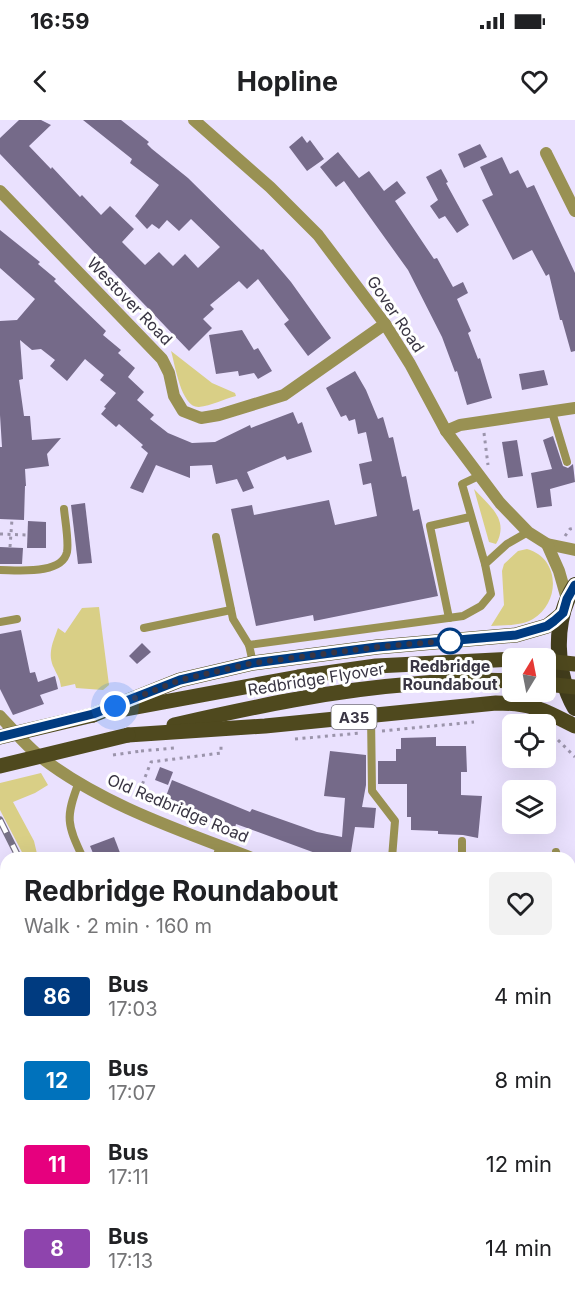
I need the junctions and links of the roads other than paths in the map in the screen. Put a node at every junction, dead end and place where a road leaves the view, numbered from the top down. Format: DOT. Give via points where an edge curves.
graph roads {
  1 [pos="194,120"];
  2 [pos="546,153"];
  3 [pos="0,191"];
  4 [pos="575,211"];
  5 [pos="385,324"];
  6 [pos="575,408"];
  7 [pos="552,412"];
  8 [pos="446,431"];
  9 [pos="567,462"];
  10 [pos="479,477"];
  11 [pos="64,509"];
  12 [pos="470,517"];
  13 [pos="528,532"];
  14 [pos="216,537"];
  15 [pos="547,544"];
  16 [pos="575,550"];
  17 [pos="485,564"];
  18 [pos="0,570"];
  19 [pos="568,599"];
  20 [pos="231,610"];
  21 [pos="449,618"];
  22 [pos="17,619"];
  23 [pos="0,622"];
  24 [pos="144,628"];
  25 [pos="249,645"];
  26 [pos="502,660"];
  27 [pos="556,662"];
  28 [pos="253,663"];
  29 [pos="575,664"];
  30 [pos="502,681"];
  31 [pos="556,685"];
  32 [pos="575,687"];
  33 [pos="575,708"];
  34 [pos="93,714"];
  35 [pos="371,715"];
  36 [pos="0,716"];
  37 [pos="575,726"];
  38 [pos="128,735"];
  39 [pos="0,737"];
  40 [pos="0,766"];
  41 [pos="79,782"];
  42 [pos="462,842"];
  43 [pos="80,852"];
  44 [pos="218,852"];
  45 [pos="392,852"];
  46 [pos="462,852"];
  1 -- 5 [label="street, Gover Road" via="318,235"];
  2 -- 4 [label="street"];
  3 -- 5 [label="street, Westover Road" via="162,358 183,411 201,418 284,395"];
  5 -- 8 [label="street, Gover Road"];
  6 -- 7 [label="street"];
  7 -- 8 [label="street" via="460,425"];
  7 -- 9 [label="lane"];
  8 -- 10 [label="street, Gover Road"];
  10 -- 12 [label="lane" via="462,484"];
  10 -- 13 [label="street, Gover Road"];
  11 -- 18 [label="lane" via="67,551 62,562 52,568"];
  12 -- 17 [label="lane"];
  12 -- 21 [label="lane" via="430,526"];
  13 -- 15 [label="street, Gover Road"];
  13 -- 17 [label="lane"];
  14 -- 20 [label="lane"];
  15 -- 16 [label="street, Gover Road"];
  15 -- 19 [label="street"];
  17 -- 21 [label="lane" via="491,594 481,606 463,616"];
  19 -- 28 [label="main road" via="547,626 516,635"];
  19 -- 33 [label="highway" via="559,647 561,667"];
  20 -- 24 [label="lane"];
  20 -- 25 [label="lane"];
  21 -- 25 [label="lane"];
  22 -- 23 [label="lane"];
  25 -- 28 [label="lane"];
  26 -- 34 [label="main road, Redbridge Flyover" via="376,666"];
  27 -- 29 [label="main road, bridge"];
  28 -- 34 [label="main road" via="180,680"];
  30 -- 38 [label="main road, Redbridge Flyover / A35" via="373,687 305,697"];
  31 -- 32 [label="main road, bridge"];
  34 -- 39 [label="main road, bridge"];
  35 -- 37 [label="main road, A35" via="520,703 551,712"];
  35 -- 38 [label="main road, A35"];
  35 -- 45 [label="lane" via="372,791 395,821"];
  36 -- 41 [label="street, Old Redbridge Road" via="22,740"];
  38 -- 40 [label="main road, A35, bridge"];
  41 -- 43 [label="lane" via="68,822"];
  41 -- 44 [label="street, Old Redbridge Road"];
  42 -- 46 [label="lane"];
}
